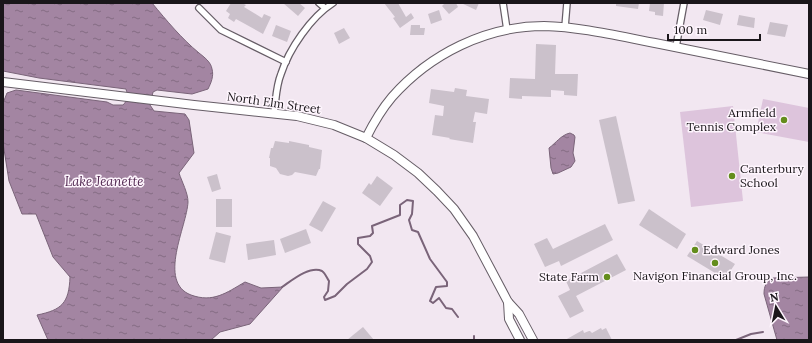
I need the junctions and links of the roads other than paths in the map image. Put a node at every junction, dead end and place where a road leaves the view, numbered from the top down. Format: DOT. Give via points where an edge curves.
graph roads {
  1 [pos="319,3"];
  2 [pos="333,3"];
  3 [pos="503,3"];
  4 [pos="567,3"];
  5 [pos="684,3"];
  6 [pos="199,8"];
  7 [pos="325,8"];
  8 [pos="565,28"];
  9 [pos="507,30"];
  10 [pos="676,47"];
  11 [pos="286,62"];
  12 [pos="809,74"];
  13 [pos="3,82"];
  14 [pos="274,113"];
  15 [pos="366,138"];
  16 [pos="508,302"];
  17 [pos="520,340"];
  18 [pos="534,340"];
  1 -- 7 [label="street"];
  2 -- 7 [label="street"];
  3 -- 9 [label="street"];
  4 -- 8 [label="street"];
  5 -- 10 [label="street"];
  6 -- 11 [label="street" via="221,30"];
  7 -- 11 [label="street" via="307,28"];
  8 -- 9 [label="main road" via="529,27"];
  8 -- 10 [label="main road"];
  9 -- 15 [label="main road" via="463,44 423,69 392,98"];
  10 -- 12 [label="main road"];
  11 -- 14 [label="street" via="278,84"];
  13 -- 14 [label="main road, North Elm Street"];
  14 -- 15 [label="main road, North Elm Street" via="317,120"];
  15 -- 16 [label="main road, North Elm Street" via="407,164 446,200 473,236"];
  16 -- 17 [label="main road, North Elm Street" via="509,319"];
  16 -- 18 [label="main road, North Elm Street" via="519,314"];
}
